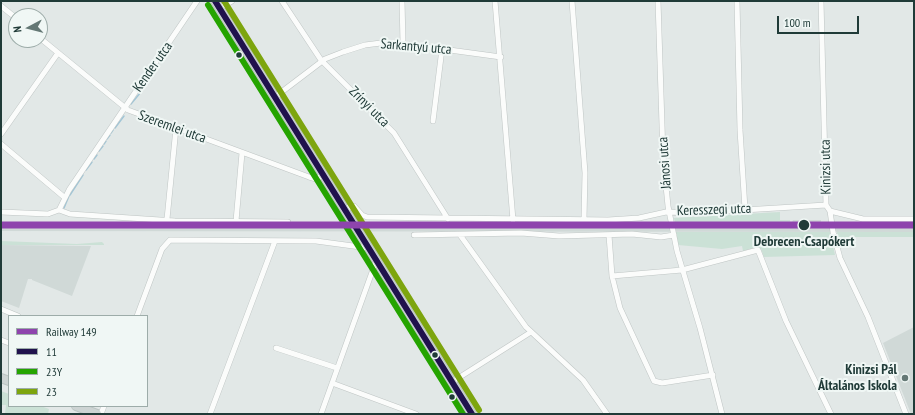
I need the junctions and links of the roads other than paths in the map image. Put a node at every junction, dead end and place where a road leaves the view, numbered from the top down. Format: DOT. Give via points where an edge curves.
graph roads {
  1 [pos="197,1"];
  2 [pos="232,1"];
  3 [pos="282,1"];
  4 [pos="402,1"];
  5 [pos="495,1"];
  6 [pos="572,1"];
  7 [pos="658,1"];
  8 [pos="737,1"];
  9 [pos="821,1"];
  10 [pos="217,4"];
  11 [pos="403,43"];
  12 [pos="48,45"];
  13 [pos="442,49"];
  14 [pos="58,53"];
  15 [pos="501,56"];
  16 [pos="322,62"];
  17 [pos="275,97"];
  18 [pos="124,108"];
  19 [pos="433,121"];
  20 [pos="176,128"];
  21 [pos="1,134"];
  22 [pos="1,144"];
  23 [pos="242,153"];
  24 [pos="323,175"];
  25 [pos="64,197"];
  26 [pos="826,205"];
  27 [pos="344,209"];
  28 [pos="745,210"];
  29 [pos="57,211"];
  30 [pos="1,212"];
  31 [pos="669,212"];
  32 [pos="830,212"];
  33 [pos="167,219"];
  34 [pos="448,219"];
  35 [pos="584,219"];
  36 [pos="914,219"];
  37 [pos="513,220"];
  38 [pos="236,221"];
  39 [pos="288,222"];
  40 [pos="414,235"];
  41 [pos="460,235"];
  42 [pos="609,235"];
  43 [pos="674,235"];
  44 [pos="275,241"];
  45 [pos="368,248"];
  46 [pos="376,261"];
  47 [pos="682,270"];
  48 [pos="612,276"];
  49 [pos="1,309"];
  50 [pos="16,315"];
  51 [pos="137,315"];
  52 [pos="531,332"];
  53 [pos="276,348"];
  54 [pos="337,368"];
  55 [pos="712,375"];
  56 [pos="452,382"];
  57 [pos="332,383"];
  58 [pos="79,407"];
  59 [pos="97,414"];
  60 [pos="210,414"];
  61 [pos="321,414"];
  62 [pos="416,414"];
  63 [pos="472,414"];
  64 [pos="607,414"];
  65 [pos="722,414"];
  66 [pos="831,414"];
  67 [pos="906,414"];
  1 -- 18 [label="street, Kender utca"];
  2 -- 10 [label="street"];
  3 -- 16 [label="street, Zrínyi utca"];
  4 -- 11 [label="street"];
  5 -- 15 [label="street"];
  6 -- 35 [label="street" via="586,173"];
  7 -- 31 [label="street, Jánosi utca" via="663,156"];
  8 -- 28 [label="street"];
  9 -- 26 [label="street, Kinizsi utca"];
  10 -- 17 [label="main road"];
  11 -- 13 [label="street, Sarkantyú utca"];
  11 -- 16 [label="street, Sarkantyú utca" via="365,45"];
  12 -- 14 [label="street, Szeremlei utca"];
  13 -- 15 [label="street, Sarkantyú utca"];
  13 -- 19 [label="street"];
  14 -- 18 [label="street, Szeremlei utca"];
  14 -- 21 [label="street"];
  15 -- 37 [label="street"];
  16 -- 17 [label="street, Sarkantyú utca"];
  16 -- 34 [label="street, Zrínyi utca" via="390,127"];
  17 -- 24 [label="main road"];
  18 -- 20 [label="street, Szeremlei utca"];
  18 -- 25 [label="street, Kender utca"];
  20 -- 23 [label="street, Szeremlei utca"];
  20 -- 33 [label="street"];
  22 -- 25 [label="street"];
  23 -- 24 [label="street, Szeremlei utca" via="314,178"];
  23 -- 38 [label="street"];
  24 -- 27 [label="main road"];
  25 -- 29 [label="street, Kender utca"];
  26 -- 28 [label="street, Keresszegi utca"];
  26 -- 32 [label="street, Kinizsi utca"];
  27 -- 34 [label="street, Keresszegi utca" via="354,206 367,217"];
  27 -- 45 [label="main road"];
  28 -- 31 [label="street, Keresszegi utca"];
  29 -- 30 [label="street"];
  29 -- 33 [label="street" via="81,215"];
  31 -- 35 [label="street, Keresszegi utca" via="628,219"];
  31 -- 43 [label="street, Jánosi utca"];
  32 -- 36 [label="street" via="863,219"];
  32 -- 67 [label="street, Kinizsi utca" via="840,258 868,317"];
  33 -- 38 [label="street"];
  34 -- 37 [label="street, Keresszegi utca"];
  35 -- 37 [label="street, Keresszegi utca"];
  38 -- 39 [label="street"];
  40 -- 41 [label="street, Keresszegi utca"];
  41 -- 42 [label="street, Keresszegi utca"];
  41 -- 52 [label="street"];
  42 -- 43 [label="street, Keresszegi utca"];
  42 -- 48 [label="street"];
  43 -- 47 [label="street, Jánosi utca"];
  44 -- 45 [label="street" via="320,241"];
  44 -- 51 [label="street" via="170,240 162,249"];
  44 -- 60 [label="street"];
  45 -- 46 [label="main road"];
  46 -- 54 [label="street"];
  46 -- 56 [label="main road"];
  47 -- 48 [label="street"];
  47 -- 55 [label="street, Jánosi utca"];
  47 -- 66 [label="street" via="758,250 788,325"];
  48 -- 55 [label="street" via="625,322 656,382"];
  49 -- 50 [label="street"];
  52 -- 56 [label="street"];
  52 -- 64 [label="street" via="580,377"];
  53 -- 54 [label="street"];
  54 -- 57 [label="street"];
  55 -- 65 [label="street, Jánosi utca"];
  56 -- 63 [label="main road"];
  57 -- 61 [label="street"];
  57 -- 62 [label="street"];
  58 -- 59 [label="main road"];
}
